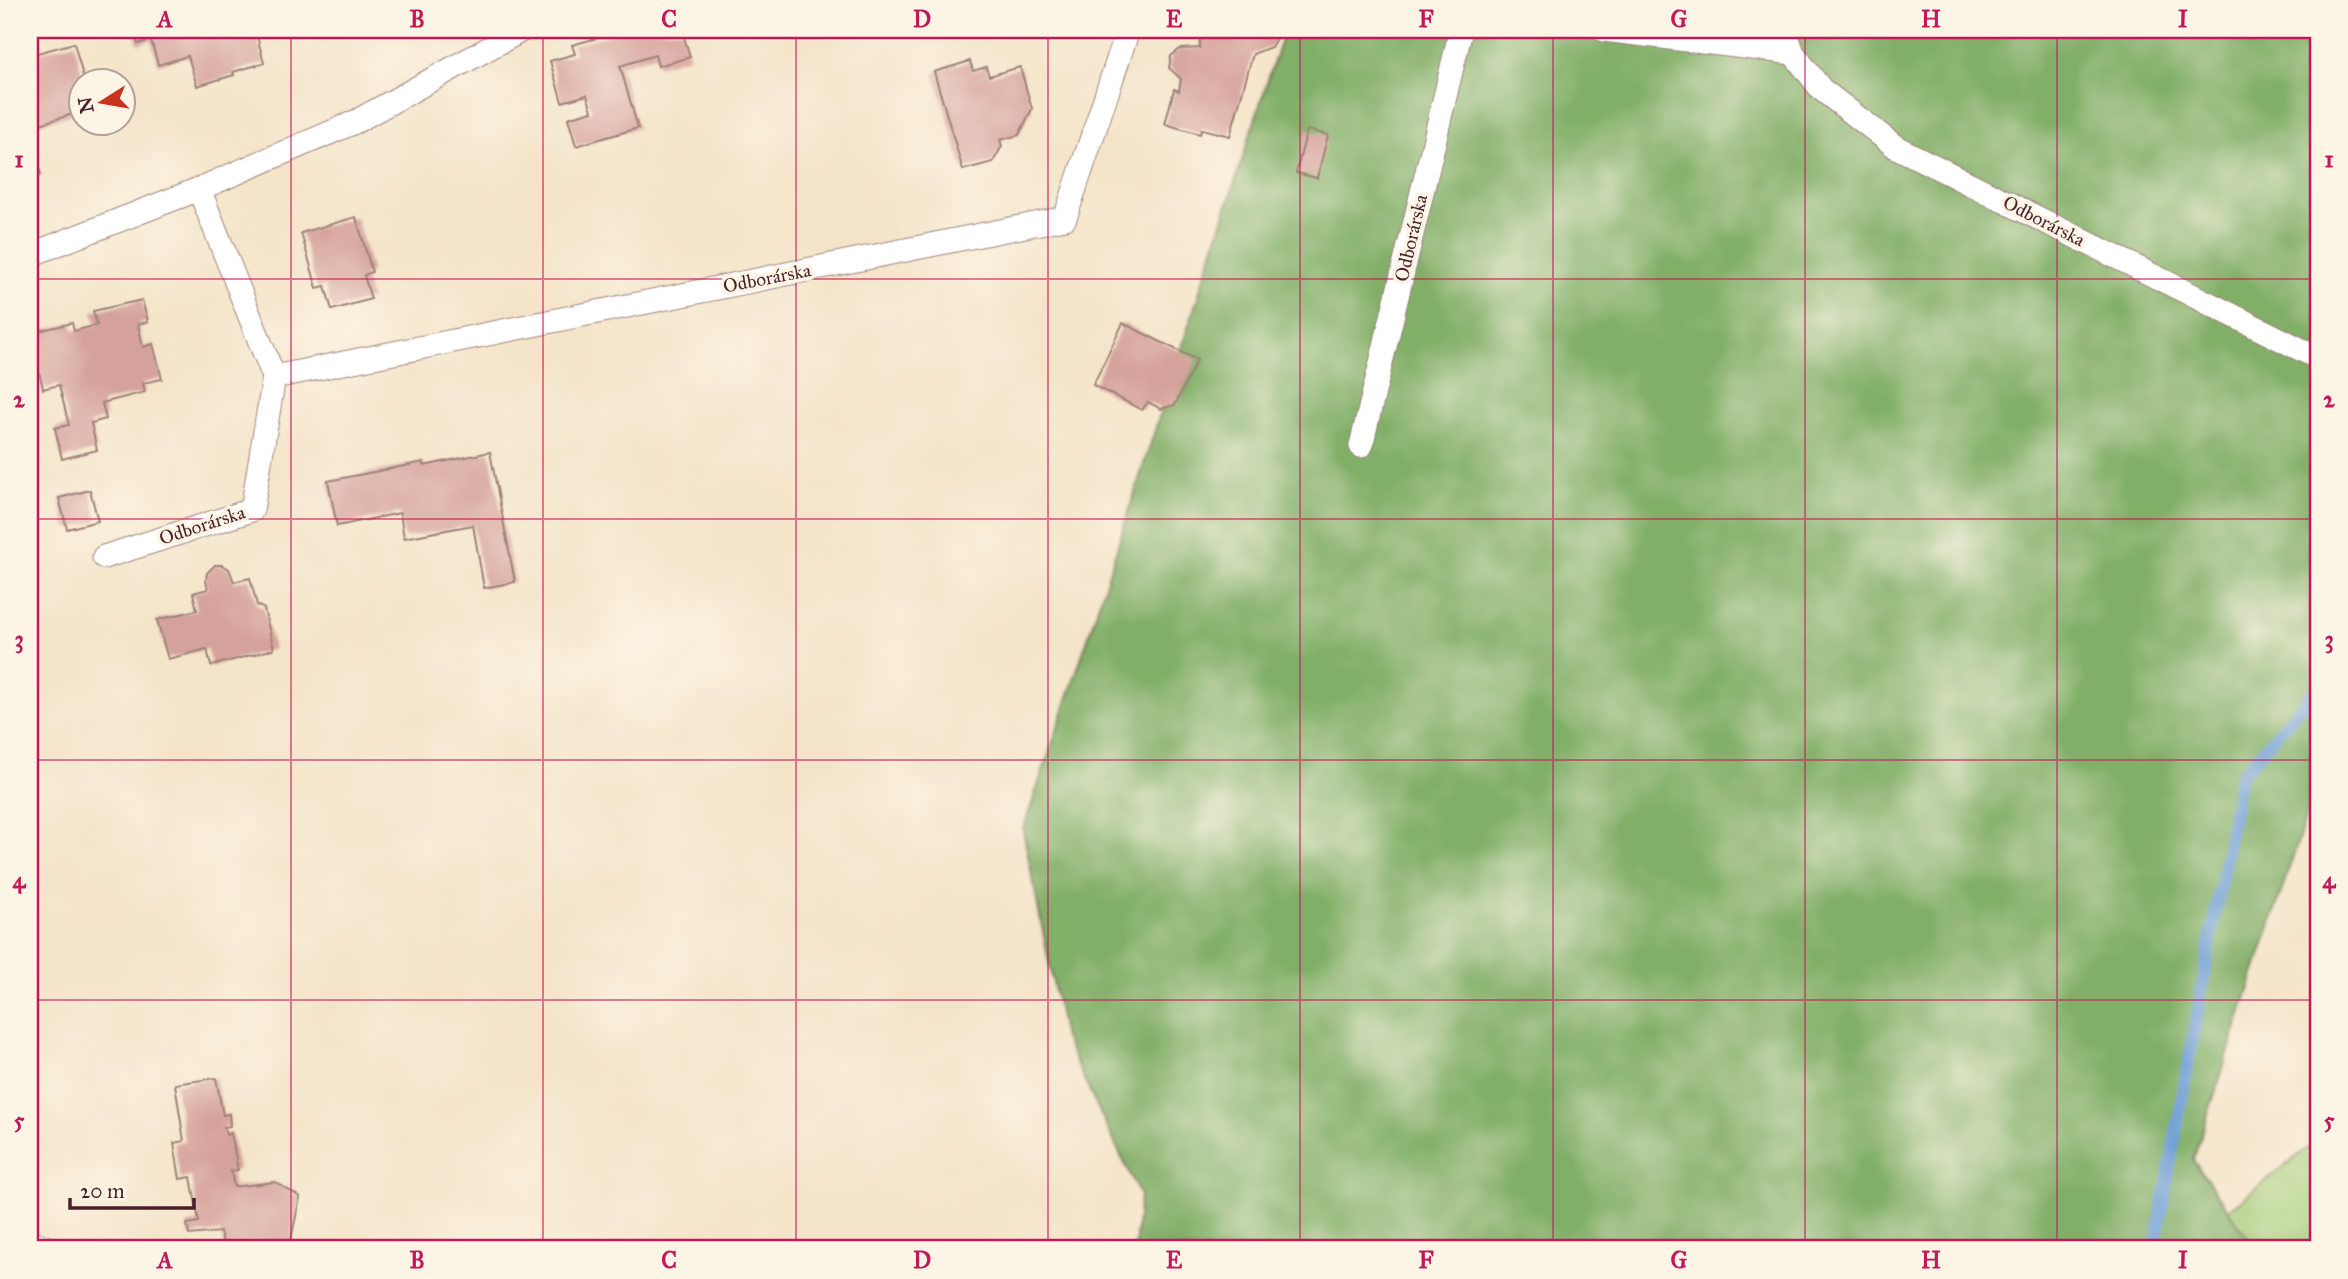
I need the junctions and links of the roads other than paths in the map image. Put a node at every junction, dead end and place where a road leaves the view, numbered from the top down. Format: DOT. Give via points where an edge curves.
graph roads {
  1 [pos="522,30"];
  2 [pos="1128,30"];
  3 [pos="1461,30"];
  4 [pos="1604,30"];
  5 [pos="1785,30"];
  6 [pos="1793,53"];
  7 [pos="199,189"];
  8 [pos="30,255"];
  9 [pos="2318,358"];
  10 [pos="274,377"];
  11 [pos="1361,446"];
  12 [pos="104,557"];
  13 [pos="30,1241"];
  14 [pos="50,1249"];
  1 -- 7 [label="lane" via="355,122"];
  2 -- 10 [label="lane, Odborárska" via="1065,218"];
  3 -- 11 [label="lane, Odborárska"];
  4 -- 6 [label="lane"];
  5 -- 6 [label="lane, Odborárska"];
  6 -- 9 [label="lane, Odborárska" via="1821,89 1896,147"];
  7 -- 8 [label="lane"];
  7 -- 10 [label="lane"];
  10 -- 12 [label="lane, Odborárska" via="252,510"];
  13 -- 14 [label="lane"];
}
